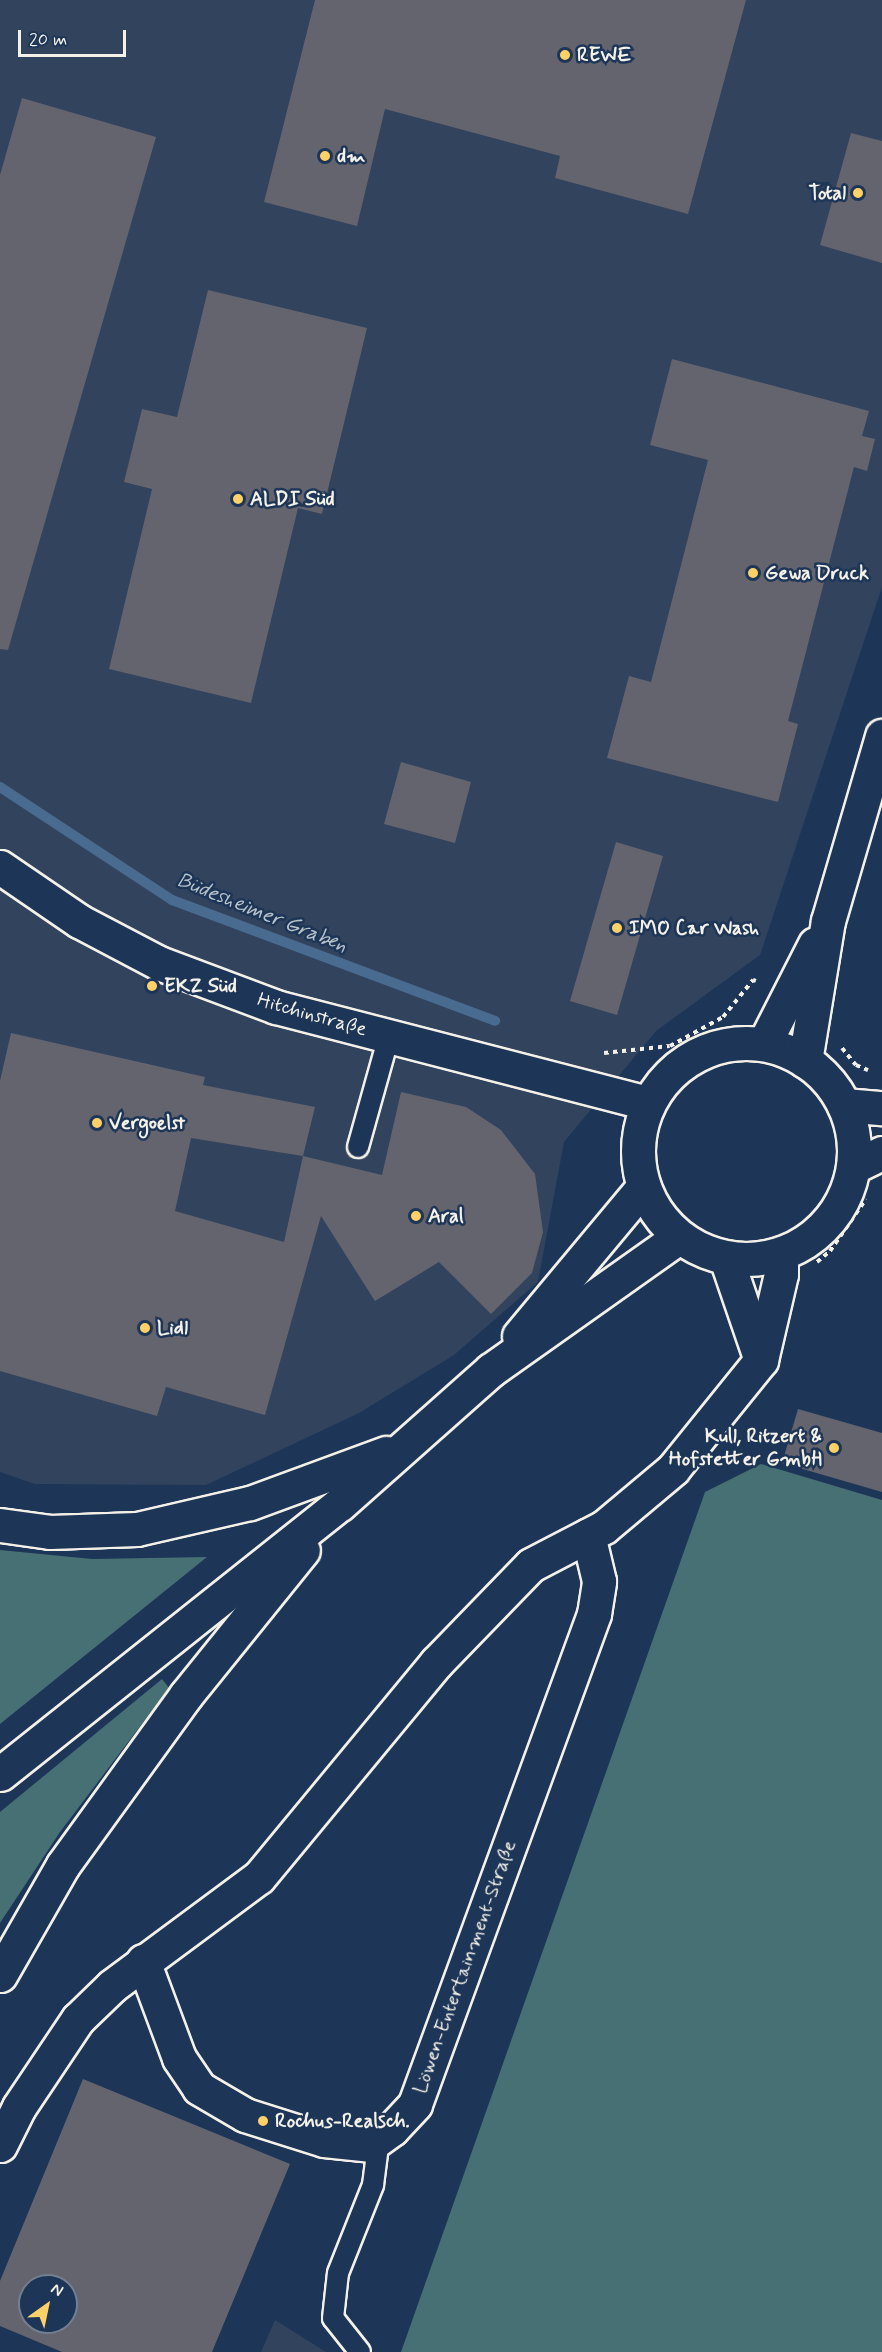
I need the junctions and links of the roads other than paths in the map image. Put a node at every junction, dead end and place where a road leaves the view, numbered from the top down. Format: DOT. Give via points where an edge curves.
graph roads {
  1 [pos="882,736"];
  2 [pos="0,867"];
  3 [pos="828,921"];
  4 [pos="388,1036"];
  5 [pos="764,1044"];
  6 [pos="805,1061"];
  7 [pos="648,1103"];
  8 [pos="844,1105"];
  9 [pos="882,1108"];
  10 [pos="358,1147"];
  11 [pos="882,1153"];
  12 [pos="861,1181"];
  13 [pos="643,1187"];
  14 [pos="679,1237"];
  15 [pos="726,1258"];
  16 [pos="795,1262"];
  17 [pos="761,1360"];
  18 [pos="490,1370"];
  19 [pos="402,1447"];
  20 [pos="340,1504"];
  21 [pos="0,1525"];
  22 [pos="588,1535"];
  23 [pos="0,1774"];
  24 [pos="144,1961"];
  25 [pos="0,1975"];
  26 [pos="380,2138"];
  27 [pos="0,2145"];
  28 [pos="360,2352"];
  1 -- 3 [label="main road"];
  2 -- 4 [label="main road, Hitchinstraße" via="80,921 159,963 276,1007"];
  3 -- 5 [label="main road"];
  3 -- 6 [label="main road"];
  4 -- 7 [label="main road, Hitchinstraße"];
  4 -- 10 [label="lane"];
  5 -- 6 [label="main road"];
  5 -- 7 [label="main road" via="729,1044 696,1054 668,1075"];
  6 -- 8 [label="main road" via="828,1080"];
  7 -- 13 [label="main road" via="638,1149"];
  8 -- 9 [label="main road"];
  8 -- 12 [label="main road" via="854,1135"];
  11 -- 12 [label="main road"];
  12 -- 16 [label="main road" via="845,1196 830,1221 807,1241"];
  13 -- 14 [label="main road" via="657,1215"];
  13 -- 18 [label="main road"];
  14 -- 15 [label="main road"];
  14 -- 18 [label="main road"];
  15 -- 16 [label="main road"];
  15 -- 17 [label="main road"];
  16 -- 17 [label="main road" via="782,1274"];
  17 -- 22 [label="main road" via="673,1469 641,1500"];
  18 -- 19 [label="main road"];
  19 -- 20 [label="main road"];
  19 -- 21 [label="main road" via="250,1503 137,1529 50,1532"];
  20 -- 23 [label="main road"];
  20 -- 25 [label="main road" via="186,1695 70,1856"];
  22 -- 24 [label="main road" via="531,1565 436,1663 259,1877"];
  22 -- 26 [label="main road, Löwen-Entertainment-Straße" via="599,1581 594,1614 415,2104"];
  24 -- 26 [label="main road" via="178,2058 198,2088 245,2115 324,2140 370,2145"];
  24 -- 27 [label="main road" via="78,2019 19,2107"];
  26 -- 28 [label="lane" via="373,2185 338,2273 333,2318"];
}
